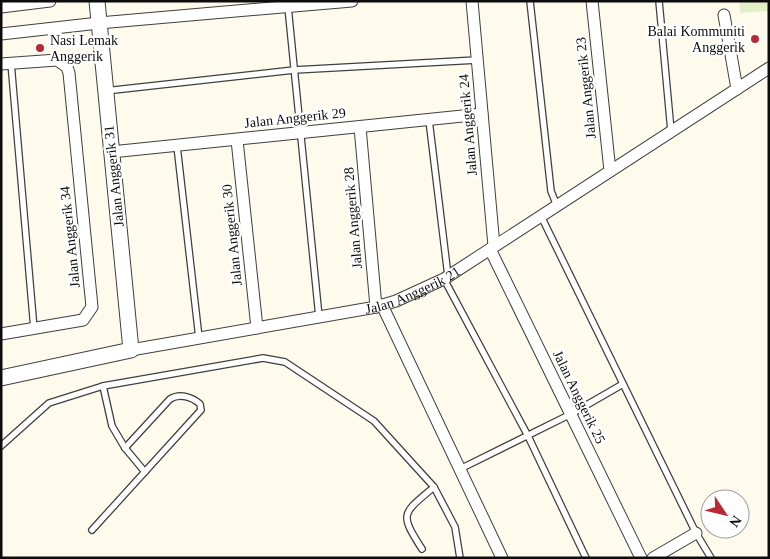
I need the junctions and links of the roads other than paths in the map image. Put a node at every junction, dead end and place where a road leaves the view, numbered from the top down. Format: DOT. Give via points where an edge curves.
graph roads {
  1 [pos="50,1"];
  2 [pos="97,1"];
  3 [pos="472,1"];
  4 [pos="530,1"];
  5 [pos="592,1"];
  6 [pos="659,1"];
  7 [pos="345,2"];
  8 [pos="4,5"];
  9 [pos="288,7"];
  10 [pos="724,15"];
  11 [pos="99,23"];
  12 [pos="1,34"];
  13 [pos="477,60"];
  14 [pos="6,64"];
  15 [pos="769,68"];
  16 [pos="294,70"];
  17 [pos="737,89"];
  18 [pos="106,91"];
  19 [pos="482,114"];
  20 [pos="429,120"];
  21 [pos="360,127"];
  22 [pos="671,131"];
  23 [pos="300,133"];
  24 [pos="237,140"];
  25 [pos="177,146"];
  26 [pos="111,152"];
  27 [pos="610,171"];
  28 [pos="557,206"];
  29 [pos="540,216"];
  30 [pos="492,248"];
  31 [pos="446,278"];
  32 [pos="379,306"];
  33 [pos="318,317"];
  34 [pos="257,328"];
  35 [pos="34,329"];
  36 [pos="1,334"];
  37 [pos="199,338"];
  38 [pos="131,350"];
  39 [pos="1,378"];
  40 [pos="623,384"];
  41 [pos="103,386"];
  42 [pos="570,414"];
  43 [pos="528,436"];
  44 [pos="1,446"];
  45 [pos="125,448"];
  46 [pos="460,469"];
  47 [pos="145,472"];
  48 [pos="434,487"];
  49 [pos="92,530"];
  50 [pos="696,533"];
  51 [pos="422,549"];
  52 [pos="460,558"];
  53 [pos="502,558"];
  54 [pos="586,558"];
  55 [pos="641,558"];
  56 [pos="653,558"];
  57 [pos="711,558"];
  1 -- 8 [label="street"];
  2 -- 11 [label="street, Jalan Anggerik 31"];
  3 -- 13 [label="street, Jalan Anggerik 24"];
  4 -- 28 [label="lane" via="551,190"];
  5 -- 27 [label="street, Jalan Anggerik 23"];
  6 -- 22 [label="lane"];
  7 -- 9 [label="street"];
  9 -- 11 [label="street"];
  9 -- 16 [label="lane"];
  10 -- 17 [label="street"];
  11 -- 12 [label="street"];
  11 -- 18 [label="street, Jalan Anggerik 31"];
  13 -- 16 [label="lane"];
  13 -- 19 [label="street, Jalan Anggerik 24"];
  14 -- 35 [label="lane"];
  14 -- 35 [label="street, Jalan Anggerik 34" via="57,60 67,66 70,73 92,307 83,320"];
  15 -- 17 [label="street, Jalan Anggerik 21"];
  16 -- 18 [label="lane"];
  16 -- 23 [label="lane"];
  17 -- 22 [label="street, Jalan Anggerik 21"];
  18 -- 26 [label="street, Jalan Anggerik 31"];
  19 -- 20 [label="street, Jalan Anggerik 29"];
  19 -- 30 [label="street, Jalan Anggerik 24"];
  20 -- 21 [label="street, Jalan Anggerik 29"];
  20 -- 31 [label="lane"];
  21 -- 23 [label="street, Jalan Anggerik 29"];
  21 -- 32 [label="street, Jalan Anggerik 28"];
  22 -- 27 [label="street, Jalan Anggerik 21"];
  23 -- 24 [label="street, Jalan Anggerik 29"];
  23 -- 33 [label="lane"];
  24 -- 25 [label="street, Jalan Anggerik 29"];
  24 -- 34 [label="street, Jalan Anggerik 30"];
  25 -- 26 [label="street, Jalan Anggerik 29"];
  25 -- 37 [label="lane"];
  26 -- 38 [label="street, Jalan Anggerik 31"];
  27 -- 28 [label="street, Jalan Anggerik 21"];
  28 -- 29 [label="street, Jalan Anggerik 21"];
  29 -- 30 [label="street, Jalan Anggerik 21"];
  29 -- 40 [label="lane"];
  30 -- 31 [label="street, Jalan Anggerik 21"];
  30 -- 42 [label="street, Jalan Anggerik 25"];
  31 -- 32 [label="street, Jalan Anggerik 21"];
  31 -- 43 [label="lane"];
  32 -- 33 [label="street, Jalan Anggerik 21"];
  32 -- 46 [label="street"];
  33 -- 34 [label="street, Jalan Anggerik 21"];
  34 -- 37 [label="street, Jalan Anggerik 21"];
  35 -- 36 [label="street, Jalan Anggerik 34"];
  37 -- 38 [label="street, Jalan Anggerik 21"];
  38 -- 39 [label="street, Jalan Anggerik 21"];
  40 -- 42 [label="lane"];
  40 -- 50 [label="lane"];
  41 -- 44 [label="lane" via="49,404"];
  41 -- 45 [label="lane" via="112,426"];
  41 -- 48 [label="lane" via="263,358 285,362 374,421"];
  42 -- 43 [label="lane"];
  42 -- 55 [label="street, Jalan Anggerik 25"];
  43 -- 46 [label="lane"];
  43 -- 54 [label="lane"];
  45 -- 47 [label="lane"];
  45 -- 47 [label="lane" via="170,399 176,396 192,398 200,404 200,410"];
  46 -- 53 [label="street"];
  47 -- 49 [label="lane"];
  48 -- 51 [label="lane" via="414,504 407,515 408,526"];
  48 -- 52 [label="lane" via="455,527"];
  50 -- 56 [label="street"];
  50 -- 57 [label="lane"];
}
